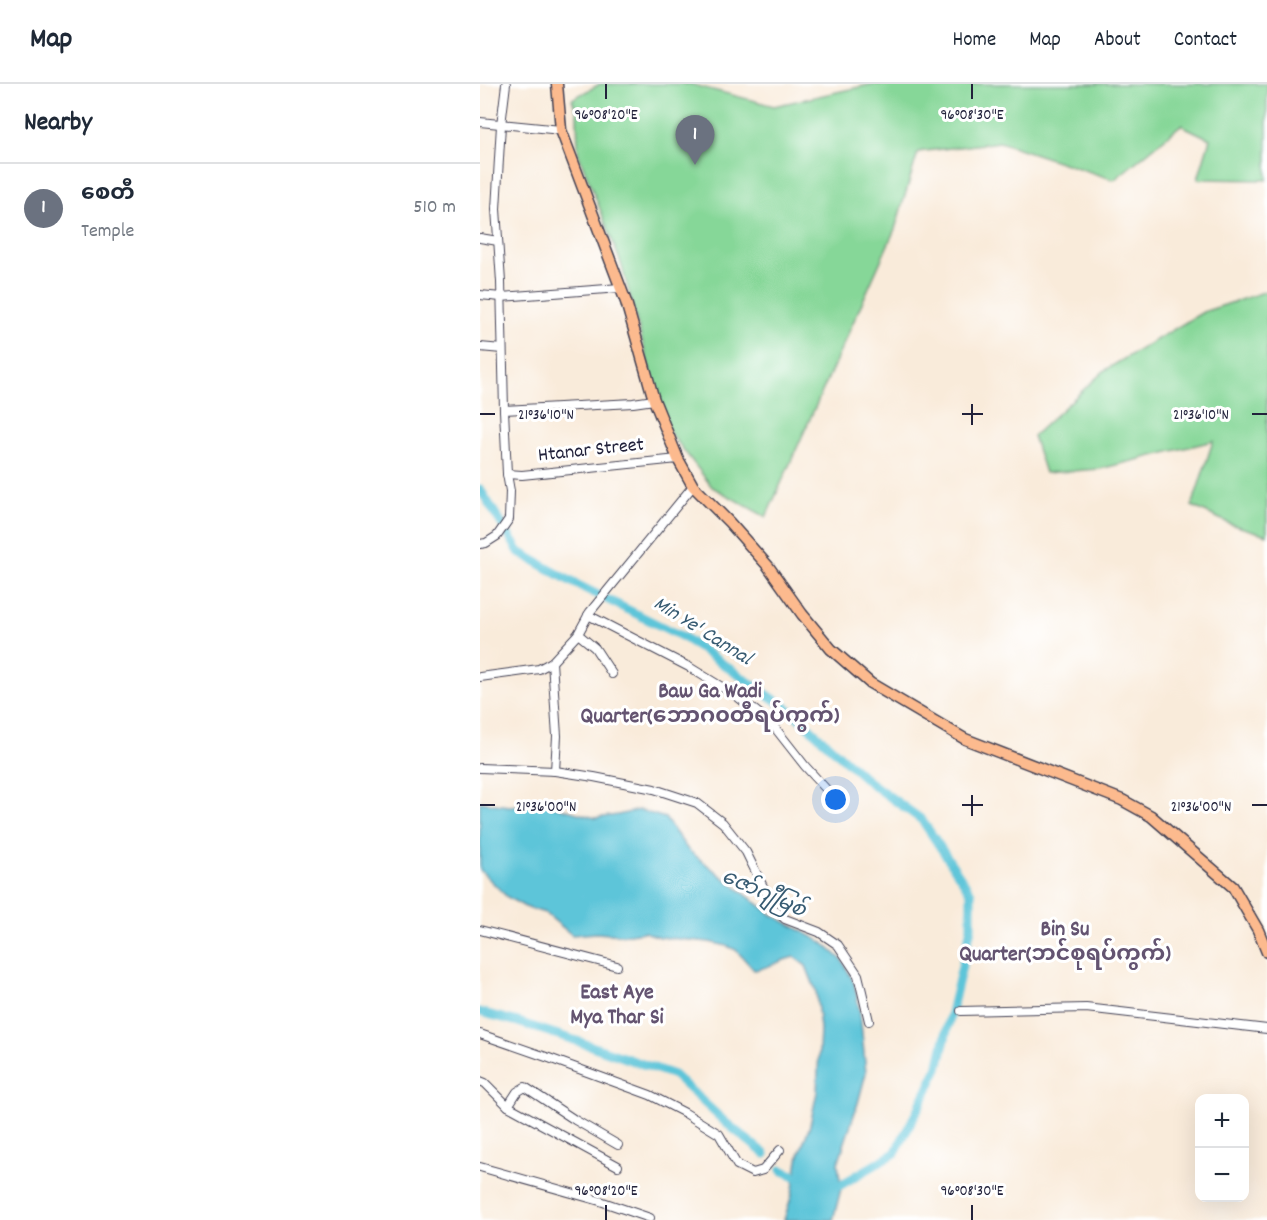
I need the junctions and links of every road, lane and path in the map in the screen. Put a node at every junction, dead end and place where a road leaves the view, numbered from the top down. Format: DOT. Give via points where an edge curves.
graph roads {
  1 [pos="506,84"];
  2 [pos="557,84"];
  3 [pos="480,122"];
  4 [pos="501,125"];
  5 [pos="561,130"];
  6 [pos="480,238"];
  7 [pos="498,241"];
  8 [pos="620,288"];
  9 [pos="480,295"];
  10 [pos="501,297"];
  11 [pos="480,347"];
  12 [pos="502,349"];
  13 [pos="654,400"];
  14 [pos="504,410"];
  15 [pos="678,459"];
  16 [pos="507,474"];
  17 [pos="693,486"];
  18 [pos="480,544"];
  19 [pos="589,614"];
  20 [pos="578,634"];
  21 [pos="552,662"];
  22 [pos="612,674"];
  23 [pos="480,677"];
  24 [pos="480,768"];
  25 [pos="555,771"];
  26 [pos="837,801"];
  27 [pos="480,930"];
  28 [pos="1267,952"];
  29 [pos="617,966"];
  30 [pos="961,1011"];
  31 [pos="869,1021"];
  32 [pos="1267,1029"];
  33 [pos="480,1034"];
  34 [pos="480,1081"];
  35 [pos="508,1106"];
  36 [pos="618,1145"];
  37 [pos="780,1150"];
  38 [pos="618,1166"];
  39 [pos="480,1167"];
  40 [pos="651,1218"];
  1 -- 4 [label="street"];
  2 -- 5 [label="main road"];
  3 -- 4 [label="street"];
  4 -- 5 [label="street"];
  4 -- 7 [label="street"];
  5 -- 8 [label="main road"];
  6 -- 7 [label="street"];
  7 -- 10 [label="street"];
  8 -- 10 [label="street"];
  8 -- 13 [label="main road"];
  9 -- 10 [label="street"];
  10 -- 12 [label="street"];
  11 -- 12 [label="street"];
  12 -- 14 [label="street"];
  13 -- 14 [label="street"];
  13 -- 15 [label="main road"];
  14 -- 16 [label="street"];
  15 -- 16 [label="street, Htanar Street"];
  15 -- 17 [label="main road"];
  16 -- 18 [label="street" via="509,519 497,536"];
  17 -- 19 [label="street"];
  17 -- 28 [label="main road" via="768,566 831,649 870,683 965,739 1122,801 1150,816 1233,887"];
  19 -- 20 [label="street"];
  19 -- 26 [label="street" via="738,697 772,724"];
  20 -- 21 [label="street"];
  20 -- 22 [label="street" via="595,648"];
  21 -- 23 [label="street" via="539,669"];
  21 -- 25 [label="street"];
  24 -- 25 [label="street"];
  25 -- 31 [label="street" via="654,789 697,803 723,823 746,852 774,909 785,919 819,932 838,945 858,975"];
  27 -- 29 [label="street"];
  30 -- 32 [label="street" via="1086,1008"];
  33 -- 37 [label="street" via="639,1091 685,1113 720,1134 737,1165 753,1173 764,1170"];
  34 -- 35 [label="street"];
  35 -- 36 [label="street" via="525,1087"];
  35 -- 38 [label="street"];
  39 -- 40 [label="street"];
}
